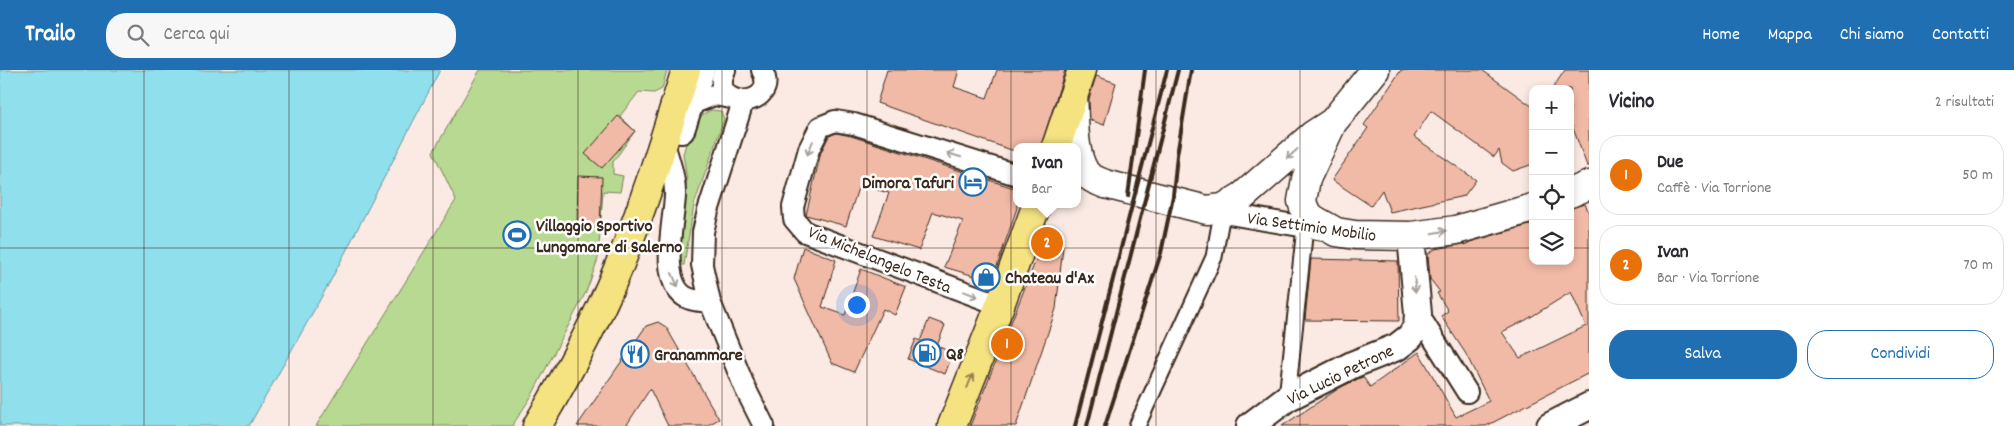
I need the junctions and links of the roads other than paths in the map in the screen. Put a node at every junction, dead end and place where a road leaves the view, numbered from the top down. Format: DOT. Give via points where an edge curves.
graph roads {
  1 [pos="686,70"];
  2 [pos="701,70"];
  3 [pos="725,70"];
  4 [pos="762,70"];
  5 [pos="1082,70"];
  6 [pos="1375,70"];
  7 [pos="1073,97"];
  8 [pos="737,100"];
  9 [pos="689,106"];
  10 [pos="1333,122"];
  11 [pos="1057,143"];
  12 [pos="1077,143"];
  13 [pos="666,152"];
  14 [pos="1081,162"];
  15 [pos="1013,174"];
  16 [pos="1105,184"];
  17 [pos="1081,185"];
  18 [pos="1589,185"];
  19 [pos="1574,191"];
  20 [pos="1036,208"];
  21 [pos="1529,209"];
  22 [pos="1213,210"];
  23 [pos="1305,228"];
  24 [pos="1336,232"];
  25 [pos="1411,236"];
  26 [pos="710,302"];
  27 [pos="1000,305"];
  28 [pos="1418,314"];
  29 [pos="1467,392"];
  30 [pos="1287,398"];
  31 [pos="1589,406"];
  32 [pos="550,425"];
  33 [pos="764,426"];
  34 [pos="952,426"];
  35 [pos="1137,426"];
  36 [pos="1250,426"];
  37 [pos="1550,426"];
  1 -- 13 [label="main road"];
  2 -- 9 [label="street"];
  3 -- 8 [label="street" via="723,86"];
  4 -- 8 [label="street" via="765,80 761,93 750,101"];
  5 -- 7 [label="main road"];
  6 -- 10 [label="main road"];
  7 -- 11 [label="main road"];
  7 -- 12 [label="main road, Via Settimio Mobilio"];
  8 -- 9 [label="street" via="714,95"];
  8 -- 26 [label="street" via="703,232 702,265"];
  9 -- 13 [label="street"];
  10 -- 22 [label="main road, one-way" via="1313,135 1243,196"];
  10 -- 24 [label="main road" via="1306,179 1302,200 1312,219"];
  13 -- 26 [label="street, one-way" via="676,196 671,232 671,272 684,296"];
  13 -- 32 [label="main road"];
  14 -- 16 [label="main road, Via Settimio Mobilio" via="1090,176"];
  15 -- 27 [label="street, Via Michelangelo Testa, one-way" via="854,124 835,121 820,127 809,149 793,207 794,219 805,232"];
  16 -- 17 [label="main road, Via Settimio Mobilio"];
  16 -- 22 [label="main road, Via Settimio Mobilio"];
  18 -- 19 [label="main road"];
  20 -- 27 [label="main road"];
  25 -- 21 [label="main road, Via Settimio Mobilio, one-way" via="1456,230"];
  22 -- 23 [label="street, Via Settimio Mobilio"];
  22 -- 35 [label="street" via="1214,257"];
  23 -- 24 [label="street, Via Settimio Mobilio"];
  23 -- 30 [label="street"];
  24 -- 25 [label="main road, Via Settimio Mobilio"];
  25 -- 28 [label="street, Via Lucio Petrone, one-way"];
  26 -- 33 [label="street"];
  34 -- 27 [label="main road, one-way"];
  28 -- 29 [label="street, Via Lucio Petrone"];
  28 -- 30 [label="street, Via Lucio Petrone" via="1417,326 1410,337 1397,347 1354,364"];
  30 -- 36 [label="street, Via Lucio Petrone"];
  31 -- 37 [label="street"];
}
